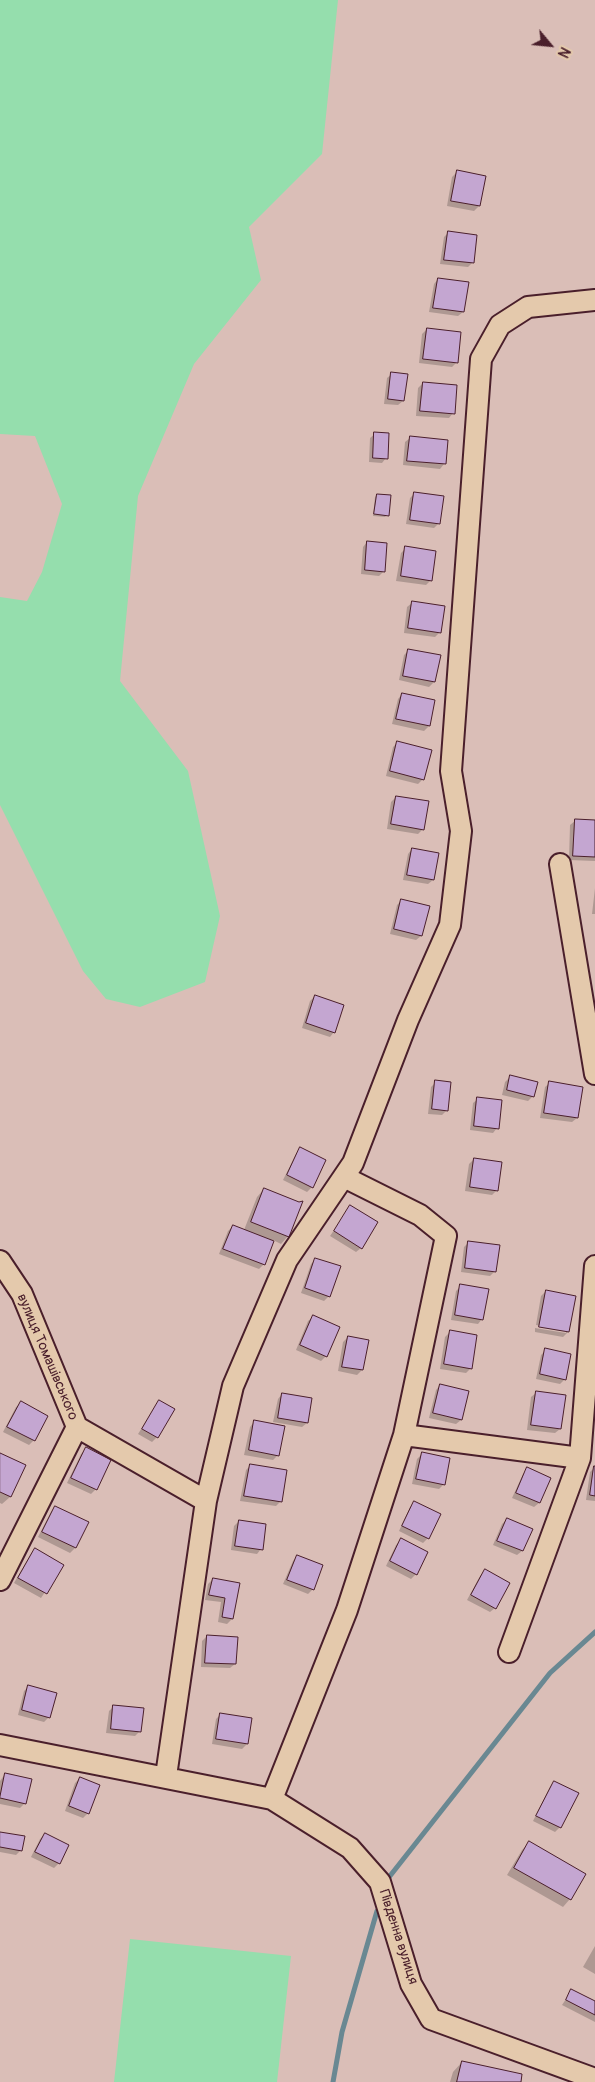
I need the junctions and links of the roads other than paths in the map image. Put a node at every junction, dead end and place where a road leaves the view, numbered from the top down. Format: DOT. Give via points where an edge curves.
graph roads {
  1 [pos="595,300"];
  2 [pos="560,864"];
  3 [pos="595,1074"];
  4 [pos="344,1177"];
  5 [pos="0,1261"];
  6 [pos="595,1266"];
  7 [pos="76,1427"];
  8 [pos="404,1435"];
  9 [pos="580,1458"];
  10 [pos="206,1501"];
  11 [pos="0,1580"];
  12 [pos="508,1652"];
  13 [pos="0,1744"];
  14 [pos="166,1776"];
  15 [pos="272,1799"];
  16 [pos="595,2079"];
  1 -- 4 [label="street" via="528,307 500,324 481,359 451,771 461,831 450,925"];
  2 -- 3 [label="street"];
  4 -- 8 [label="street" via="420,1214 446,1236"];
  4 -- 10 [label="street" via="287,1260 233,1386"];
  5 -- 7 [label="street, вулиця Томашівського" via="22,1294"];
  6 -- 9 [label="street"];
  7 -- 10 [label="street"];
  7 -- 11 [label="street"];
  8 -- 9 [label="street"];
  8 -- 15 [label="street" via="347,1610"];
  9 -- 12 [label="street"];
  10 -- 14 [label="street"];
  13 -- 14 [label="street, Південна вулиця"];
  14 -- 15 [label="street, Південна вулиця"];
  15 -- 16 [label="street, Південна вулиця" via="350,1848 380,1882 411,1984 431,2019"];
}
